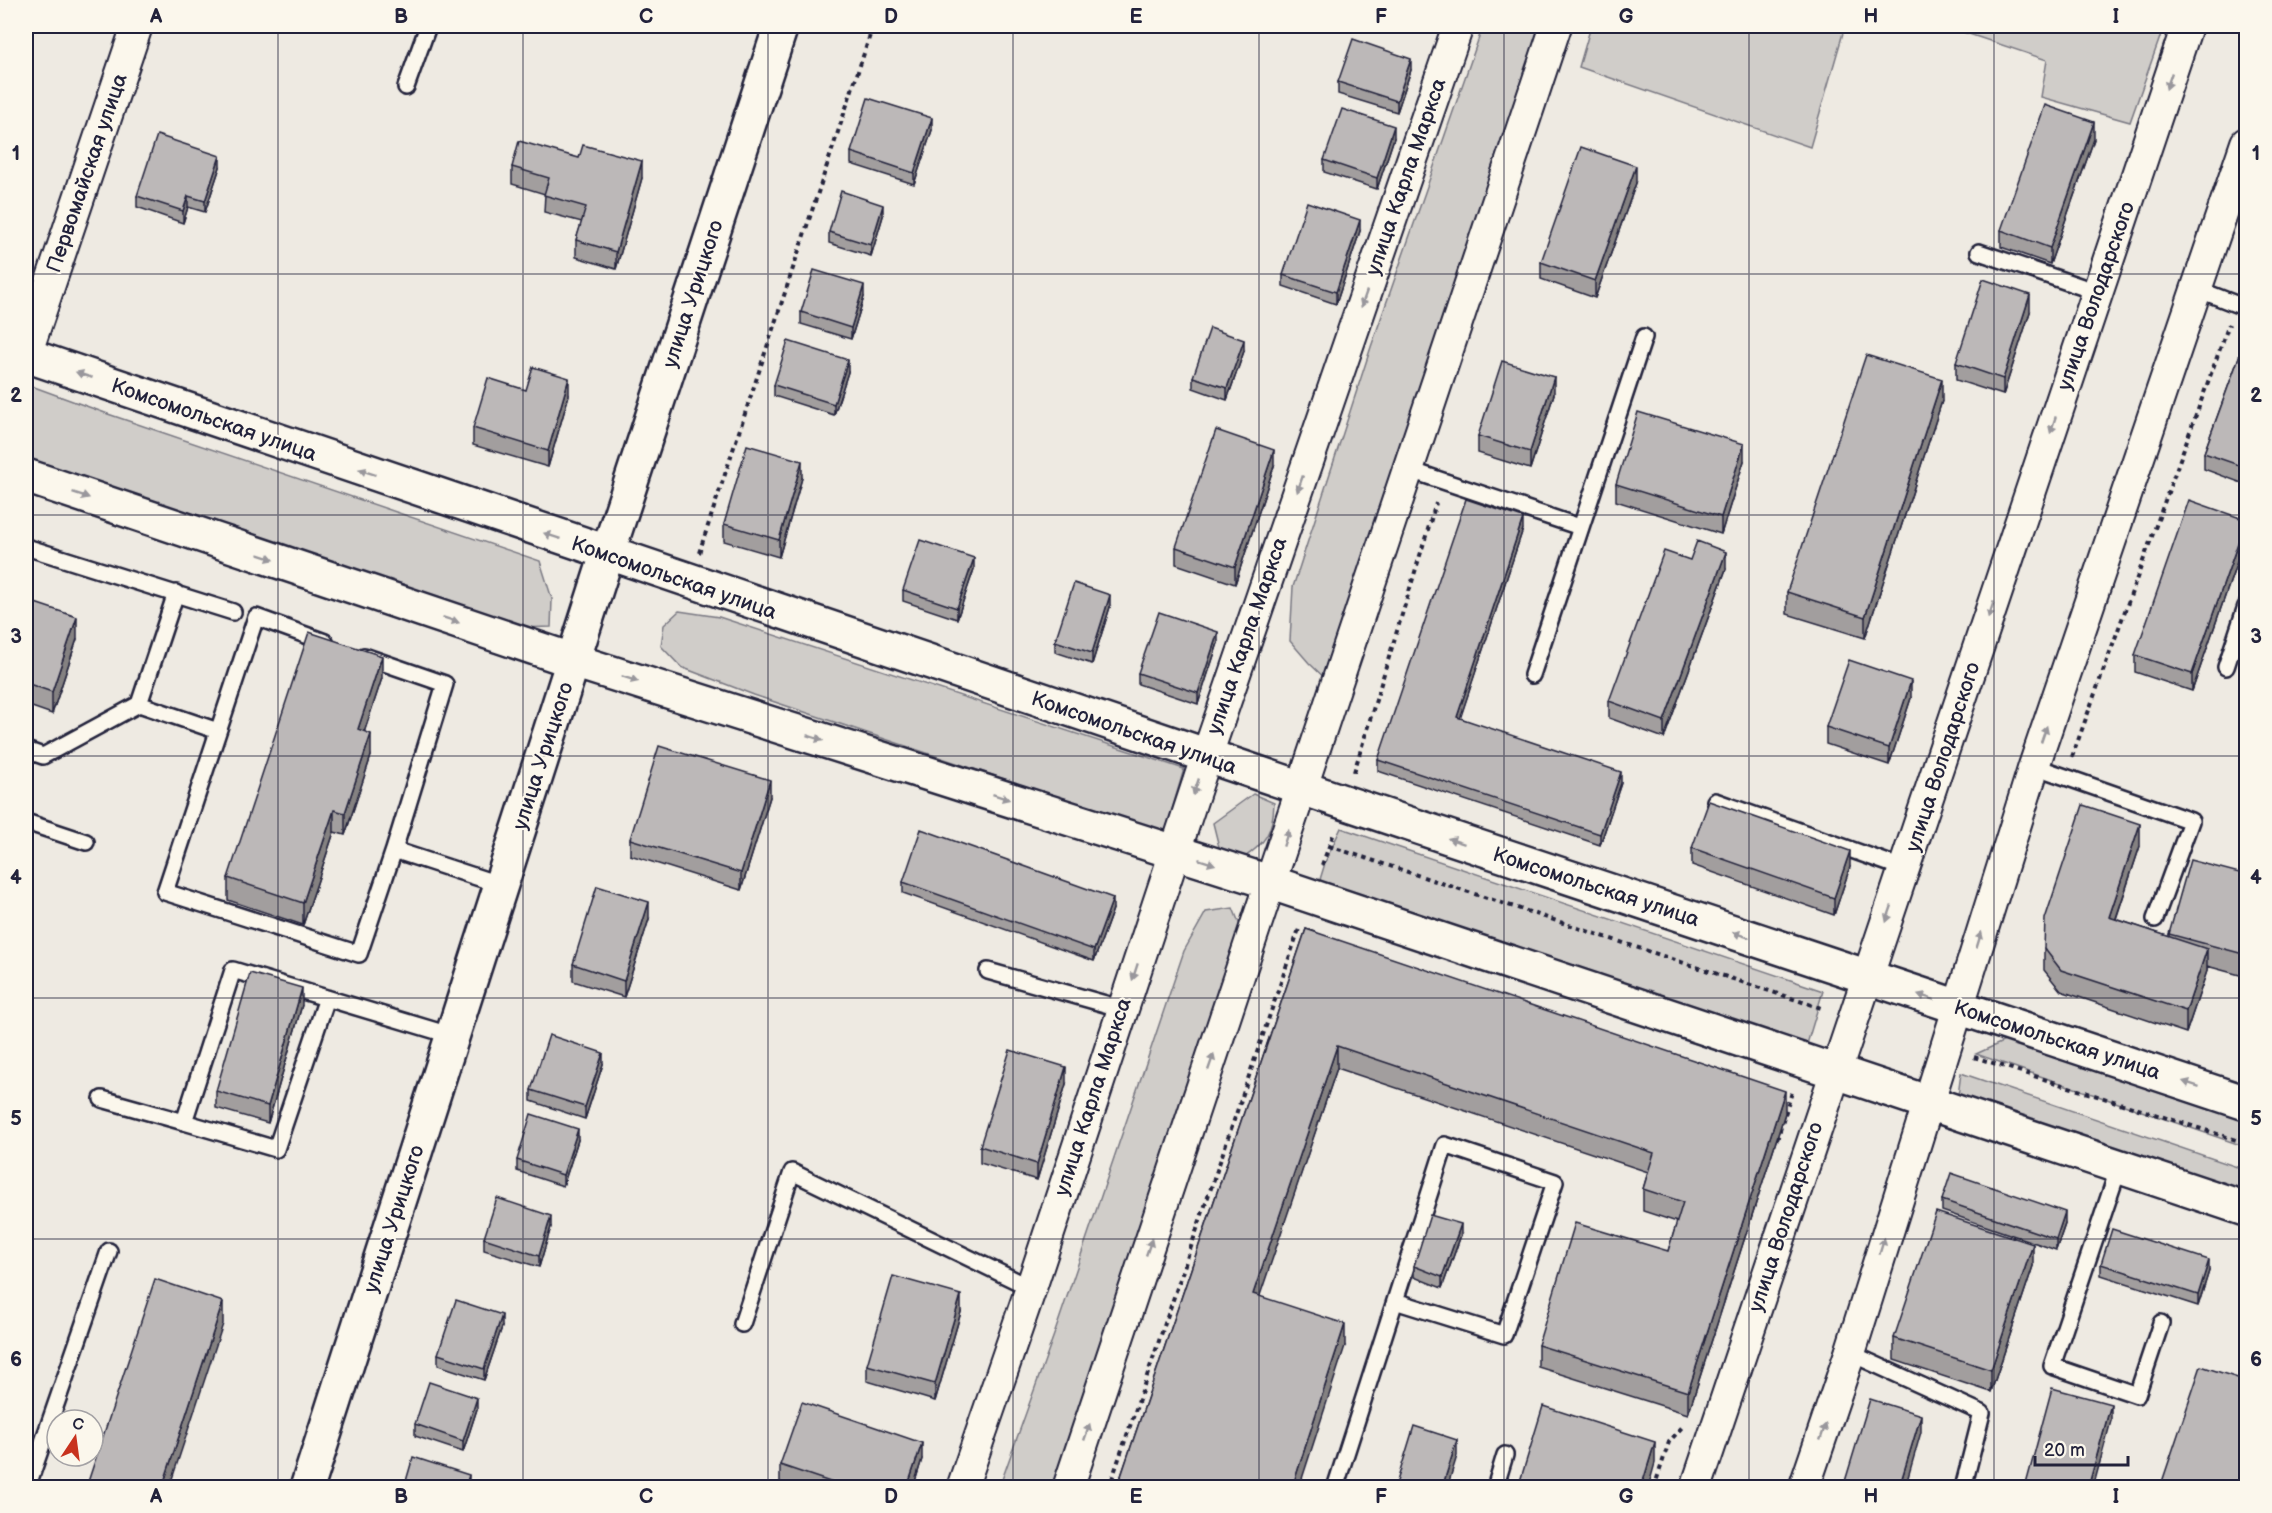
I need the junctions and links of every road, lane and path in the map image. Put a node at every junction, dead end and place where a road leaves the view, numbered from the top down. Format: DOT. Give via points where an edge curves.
graph roads {
  1 [pos="137,26"];
  2 [pos="428,26"];
  3 [pos="781,26"];
  4 [pos="873,26"];
  5 [pos="1458,26"];
  6 [pos="1556,26"];
  7 [pos="2187,26"];
  8 [pos="406,87"];
  9 [pos="2247,143"];
  10 [pos="1979,252"];
  11 [pos="2197,289"];
  12 [pos="2097,292"];
  13 [pos="2241,306"];
  14 [pos="1644,337"];
  15 [pos="26,355"];
  16 [pos="1407,469"];
  17 [pos="26,476"];
  18 [pos="1443,481"];
  19 [pos="1580,527"];
  20 [pos="26,547"];
  21 [pos="688,551"];
  22 [pos="607,555"];
  23 [pos="176,593"];
  24 [pos="2247,606"];
  25 [pos="233,612"];
  26 [pos="574,661"];
  27 [pos="2226,667"];
  28 [pos="1532,675"];
  29 [pos="139,704"];
  30 [pos="218,731"];
  31 [pos="26,750"];
  32 [pos="1206,758"];
  33 [pos="2034,766"];
  34 [pos="2065,777"];
  35 [pos="1302,790"];
  36 [pos="1715,801"];
  37 [pos="1344,804"];
  38 [pos="26,822"];
  39 [pos="86,842"];
  40 [pos="1329,846"];
  41 [pos="394,850"];
  42 [pos="1174,852"];
  43 [pos="1905,869"];
  44 [pos="1272,883"];
  45 [pos="501,885"];
  46 [pos="1311,896"];
  47 [pos="2155,919"];
  48 [pos="988,970"];
  49 [pos="1867,977"];
  50 [pos="327,998"];
  51 [pos="1958,1008"];
  52 [pos="1123,1009"];
  53 [pos="1853,1018"];
  54 [pos="453,1036"];
  55 [pos="1945,1047"];
  56 [pos="1836,1070"];
  57 [pos="102,1099"];
  58 [pos="1928,1101"];
  59 [pos="2247,1103"];
  60 [pos="184,1122"];
  61 [pos="2247,1143"];
  62 [pos="2119,1167"];
  63 [pos="2247,1209"];
  64 [pos="109,1251"];
  65 [pos="1030,1288"];
  66 [pos="1395,1301"];
  67 [pos="2162,1323"];
  68 [pos="742,1324"];
  69 [pos="1850,1353"];
  70 [pos="1505,1455"];
  71 [pos="27,1488"];
  72 [pos="307,1488"];
  73 [pos="962,1488"];
  74 [pos="1068,1488"];
  75 [pos="1109,1488"];
  76 [pos="1335,1488"];
  77 [pos="1495,1488"];
  78 [pos="1696,1488"];
  79 [pos="1804,1488"];
  80 [pos="1963,1488"];
  1 -- 15 [label="street, Первомайская улица"];
  2 -- 8 [label="lane"];
  3 -- 22 [label="street, улица Урицкого"];
  4 -- 21 [label="path" via="698,554"];
  5 -- 32 [label="street, улица Карла Маркса, one-way"];
  6 -- 16 [label="street"];
  7 -- 12 [label="street, улица Володарского, one-way"];
  9 -- 11 [label="street"];
  10 -- 12 [label="lane"];
  11 -- 13 [label="lane"];
  33 -- 11 [label="street, one-way"];
  12 -- 43 [label="street, улица Володарского, one-way"];
  13 -- 34 [label="path"];
  14 -- 19 [label="lane"];
  22 -- 15 [label="street, Комсомольская улица, one-way"];
  16 -- 18 [label="lane"];
  16 -- 35 [label="street"];
  17 -- 26 [label="street, one-way"];
  18 -- 19 [label="lane"];
  18 -- 37 [label="path"];
  19 -- 28 [label="lane"];
  20 -- 23 [label="lane"];
  22 -- 26 [label="street, улица Урицкого"];
  22 -- 32 [label="street, Комсомольская улица"];
  23 -- 25 [label="lane"];
  23 -- 29 [label="lane"];
  24 -- 27 [label="lane"];
  26 -- 42 [label="street, one-way"];
  26 -- 45 [label="street, улица Урицкого"];
  29 -- 30 [label="lane"];
  29 -- 31 [label="lane" via="43,756"];
  30 -- 41 [label="lane" via="165,892 359,954"];
  30 -- 41 [label="lane" via="256,617 446,684"];
  32 -- 35 [label="street, Комсомольская улица"];
  32 -- 42 [label="street, улица Карла Маркса, one-way"];
  33 -- 34 [label="lane"];
  51 -- 33 [label="street, one-way"];
  34 -- 47 [label="lane" via="2191,821"];
  35 -- 37 [label="street, Комсомольская улица"];
  44 -- 35 [label="street, one-way"];
  36 -- 43 [label="lane"];
  37 -- 40 [label="path"];
  49 -- 37 [label="street, Комсомольская улица, one-way"];
  38 -- 39 [label="lane"];
  40 -- 46 [label="path"];
  40 -- 53 [label="path"];
  41 -- 45 [label="lane"];
  42 -- 44 [label="street, one-way"];
  42 -- 52 [label="street, улица Карла Маркса, one-way"];
  43 -- 49 [label="street, улица Володарского, one-way"];
  44 -- 46 [label="street"];
  74 -- 44 [label="street, one-way"];
  45 -- 54 [label="street, улица Урицкого"];
  46 -- 56 [label="street"];
  46 -- 75 [label="path"];
  48 -- 52 [label="lane"];
  51 -- 49 [label="street, Комсомольская улица, one-way"];
  49 -- 53 [label="street, улица Володарского"];
  50 -- 54 [label="lane"];
  50 -- 60 [label="lane" via="276,1149"];
  50 -- 60 [label="lane" via="233,970"];
  51 -- 55 [label="street"];
  59 -- 51 [label="street, Комсомольская улица, one-way"];
  52 -- 65 [label="street, улица Карла Маркса"];
  53 -- 56 [label="street, улица Володарского"];
  54 -- 72 [label="street, улица Урицкого"];
  55 -- 58 [label="street"];
  55 -- 61 [label="path"];
  56 -- 58 [label="street"];
  56 -- 78 [label="street, улица Володарского"];
  57 -- 60 [label="lane"];
  58 -- 62 [label="street"];
  69 -- 58 [label="street, one-way"];
  62 -- 63 [label="street"];
  62 -- 67 [label="lane" via="2052,1366 2137,1395"];
  64 -- 71 [label="lane"];
  65 -- 68 [label="lane" via="792,1172"];
  65 -- 73 [label="street, улица Карла Маркса"];
  66 -- 66 [label="lane" via="1445,1145 1555,1182 1504,1335"];
  66 -- 76 [label="lane"];
  79 -- 69 [label="street, one-way"];
  69 -- 80 [label="lane" via="1982,1413"];
  70 -- 77 [label="lane"];
}
